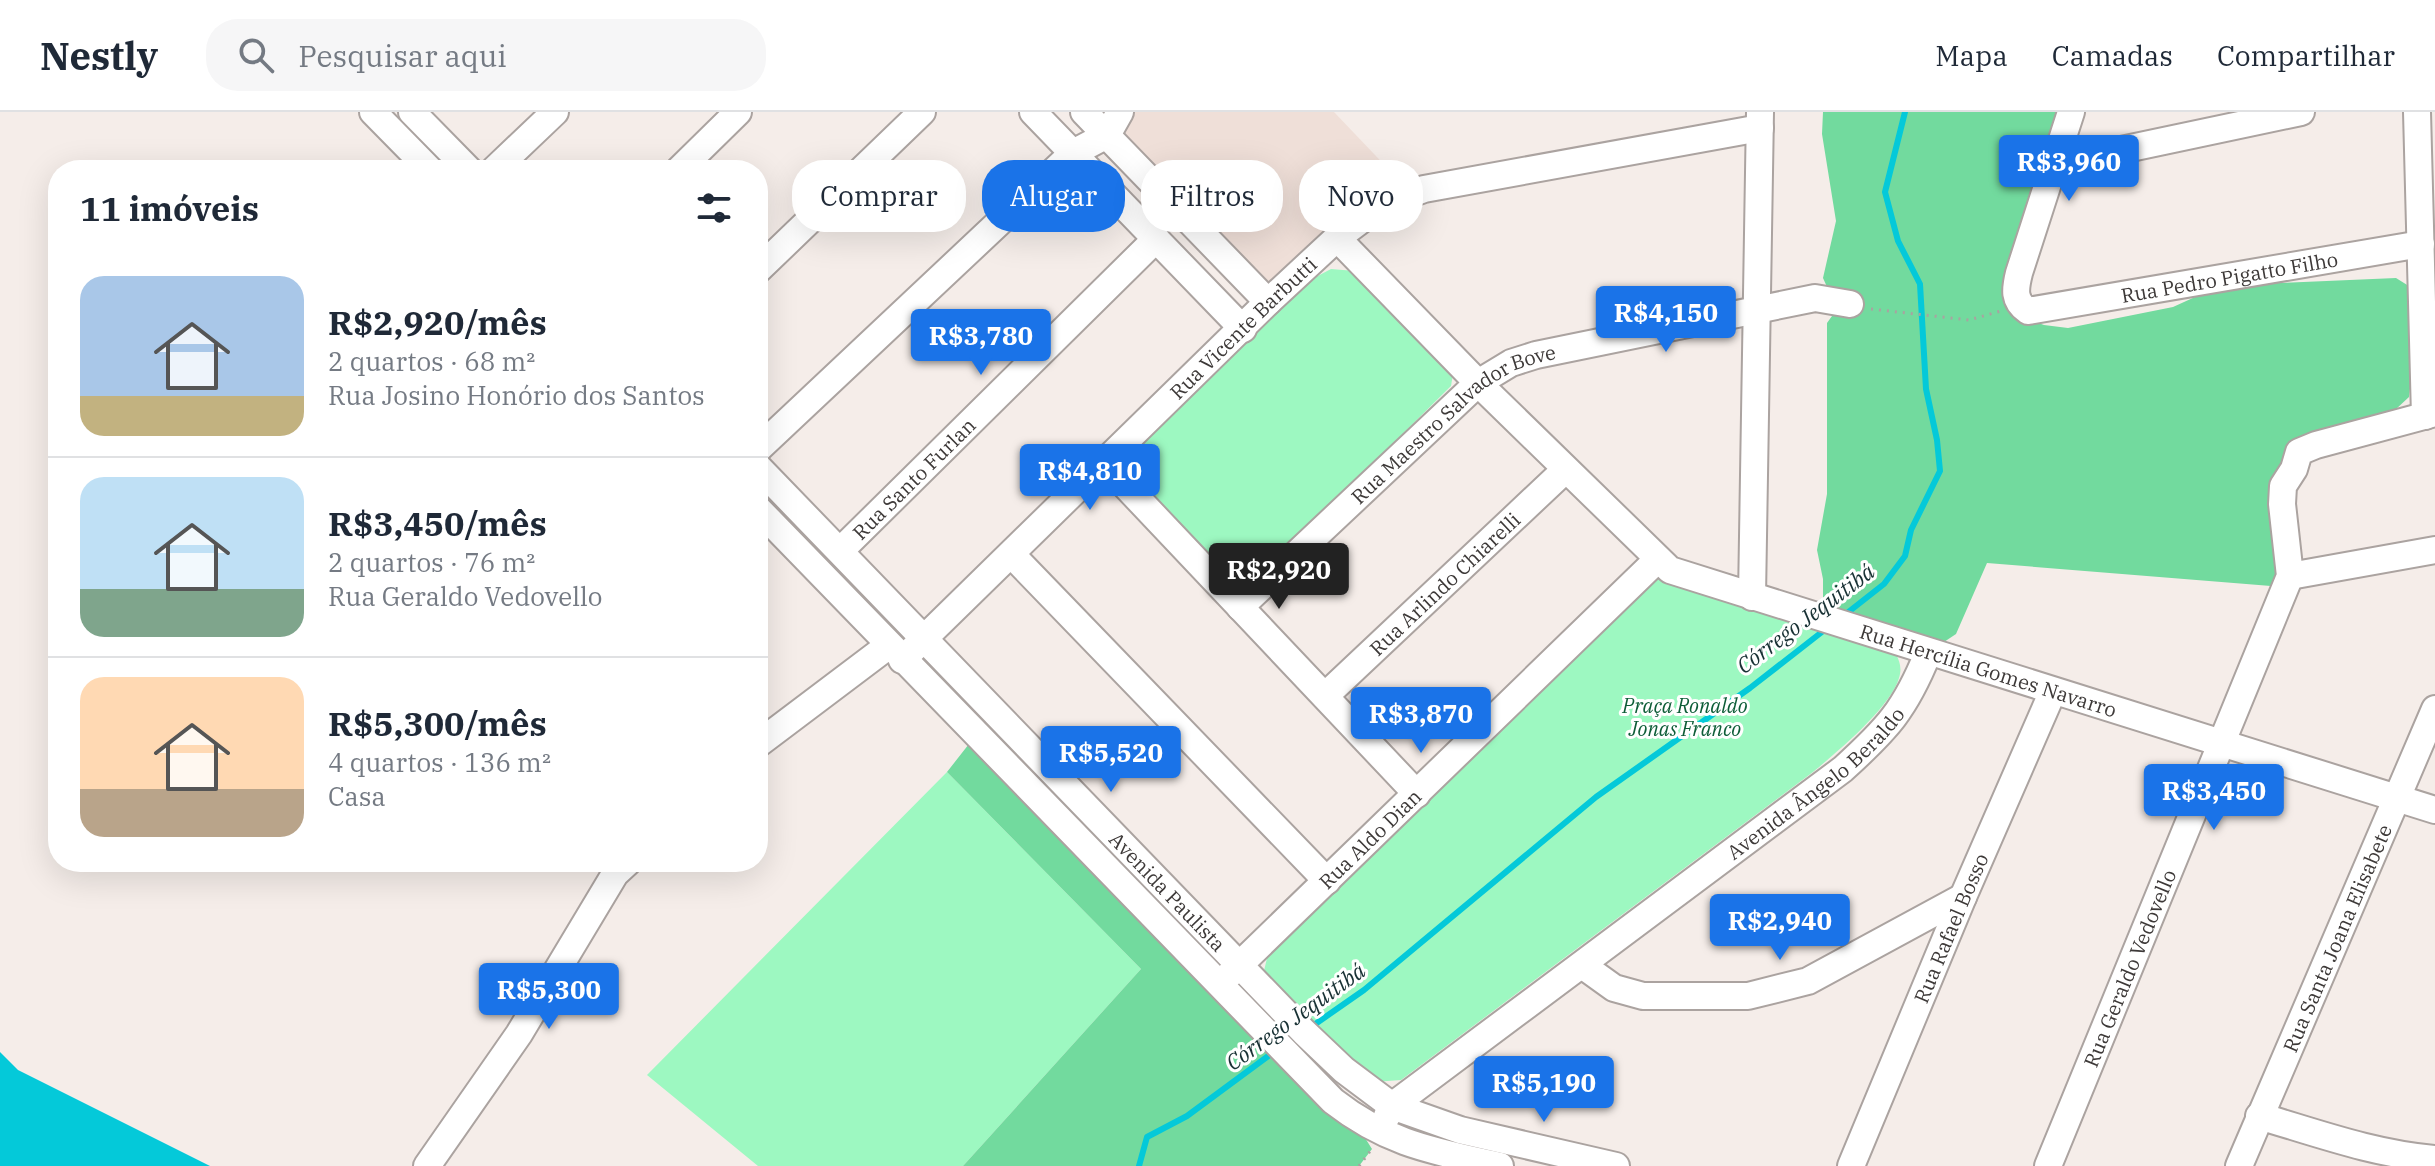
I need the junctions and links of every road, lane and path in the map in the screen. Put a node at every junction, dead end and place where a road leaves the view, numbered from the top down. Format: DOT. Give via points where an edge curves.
graph roads {
  1 [pos="373,112"];
  2 [pos="412,112"];
  3 [pos="555,112"];
  4 [pos="738,112"];
  5 [pos="922,112"];
  6 [pos="1033,112"];
  7 [pos="1084,112"];
  8 [pos="1120,112"];
  9 [pos="2071,112"];
  10 [pos="2301,112"];
  11 [pos="2417,112"];
  12 [pos="1760,120"];
  13 [pos="1107,135"];
  14 [pos="1073,153"];
  15 [pos="420,160"];
  16 [pos="459,160"];
  17 [pos="505,160"];
  18 [pos="689,160"];
  19 [pos="2055,164"];
  20 [pos="1337,238"];
  21 [pos="1156,239"];
  22 [pos="2421,244"];
  23 [pos="768,260"];
  24 [pos="1268,302"];
  25 [pos="1850,304"];
  26 [pos="2029,308"];
  27 [pos="1756,310"];
  28 [pos="1243,329"];
  29 [pos="1478,383"];
  30 [pos="2430,415"];
  31 [pos="768,440"];
  32 [pos="1104,463"];
  33 [pos="1565,470"];
  34 [pos="768,477"];
  35 [pos="768,520"];
  36 [pos="841,550"];
  37 [pos="2435,550"];
  38 [pos="1011,554"];
  39 [pos="1657,560"];
  40 [pos="2290,576"];
  41 [pos="1752,597"];
  42 [pos="1240,607"];
  43 [pos="924,638"];
  44 [pos="895,653"];
  45 [pos="1928,653"];
  46 [pos="2053,691"];
  47 [pos="1325,696"];
  48 [pos="2435,709"];
  49 [pos="768,737"];
  50 [pos="2224,742"];
  51 [pos="1417,794"];
  52 [pos="2399,797"];
  53 [pos="2435,810"];
  54 [pos="617,872"];
  55 [pos="1327,881"];
  56 [pos="1963,897"];
  57 [pos="1241,964"];
  58 [pos="1582,965"];
  59 [pos="1220,985"];
  60 [pos="1392,1106"];
  61 [pos="2259,1116"];
  62 [pos="1396,1147"];
  63 [pos="2363,1157"];
  64 [pos="2435,1159"];
  65 [pos="427,1166"];
  66 [pos="1500,1166"];
  67 [pos="1616,1166"];
  68 [pos="1851,1166"];
  69 [pos="2048,1166"];
  70 [pos="2239,1166"];
  1 -- 15 [label="street"];
  2 -- 16 [label="street"];
  3 -- 17 [label="street"];
  4 -- 18 [label="street"];
  5 -- 23 [label="street"];
  6 -- 14 [label="street"];
  7 -- 13 [label="street"];
  8 -- 13 [label="street"];
  9 -- 19 [label="street"];
  10 -- 19 [label="street"];
  11 -- 22 [label="street"];
  12 -- 20 [label="street, Rua Vicente Barbutti" via="1424,189 1381,205"];
  12 -- 27 [label="street"];
  13 -- 14 [label="street"];
  13 -- 24 [label="street"];
  14 -- 21 [label="street"];
  14 -- 31 [label="street"];
  19 -- 26 [label="street" via="2015,292"];
  20 -- 24 [label="street, Rua Vicente Barbutti"];
  20 -- 29 [label="street, Rua Hercília Gomes Navarro"];
  21 -- 28 [label="street"];
  21 -- 36 [label="street, Rua Santo Furlan"];
  22 -- 26 [label="street, Rua Pedro Pigatto Filho"];
  22 -- 30 [label="street"];
  24 -- 28 [label="street, Rua Vicente Barbutti"];
  25 -- 26 [label="path" via="1969,320"];
  25 -- 27 [label="street, Rua Maestro Salvador Bove" via="1815,298"];
  27 -- 29 [label="street, Rua Maestro Salvador Bove" via="1536,355"];
  27 -- 41 [label="street"];
  28 -- 32 [label="street, Rua Vicente Barbutti"];
  29 -- 33 [label="street, Rua Hercília Gomes Navarro"];
  29 -- 42 [label="street, Rua Maestro Salvador Bove"];
  30 -- 40 [label="street, Rua Geraldo Vedovello" via="2299,452 2282,495"];
  32 -- 38 [label="street, Rua Vicente Barbutti"];
  32 -- 42 [label="street"];
  33 -- 39 [label="street, Rua Hercília Gomes Navarro"];
  33 -- 47 [label="street, Rua Arlindo Chiarelli"];
  34 -- 36 [label="street, Avenida Paulista"];
  35 -- 44 [label="street, Avenida Paulista"];
  36 -- 43 [label="street, Avenida Paulista"];
  37 -- 40 [label="street"];
  38 -- 43 [label="street, Rua Vicente Barbutti"];
  38 -- 55 [label="street"];
  39 -- 41 [label="street, Rua Hercília Gomes Navarro" via="1670,570"];
  39 -- 51 [label="street, Rua Aldo Dian"];
  40 -- 50 [label="street, Rua Geraldo Vedovello"];
  41 -- 45 [label="street, Rua Hercília Gomes Navarro"];
  42 -- 47 [label="street"];
  43 -- 44 [label="street, Rua Vicente Barbutti"];
  43 -- 57 [label="street, Avenida Paulista"];
  44 -- 49 [label="street, Rua Vicente Barbutti"];
  44 -- 59 [label="street, Avenida Paulista"];
  45 -- 46 [label="street, Rua Hercília Gomes Navarro"];
  45 -- 58 [label="street, Avenida Ângelo Beraldo" via="1887,729 1843,769"];
  46 -- 50 [label="street, Rua Hercília Gomes Navarro"];
  46 -- 56 [label="street, Rua Rafael Bosso"];
  47 -- 51 [label="street"];
  48 -- 52 [label="street, Rua Santa Joana Elisabete"];
  50 -- 52 [label="street, Rua Hercília Gomes Navarro"];
  50 -- 69 [label="street, Rua Geraldo Vedovello"];
  51 -- 55 [label="street, Rua Aldo Dian"];
  52 -- 53 [label="street, Rua Hercília Gomes Navarro"];
  52 -- 61 [label="street, Rua Santa Joana Elisabete"];
  54 -- 65 [label="street" via="519,1034"];
  55 -- 57 [label="street, Rua Aldo Dian"];
  56 -- 58 [label="street" via="1808,981 1748,996 1643,996 1614,988"];
  56 -- 68 [label="street, Rua Rafael Bosso"];
  57 -- 59 [label="street, Rua Aldo Dian"];
  57 -- 60 [label="street, Avenida Paulista" via="1344,1070"];
  58 -- 60 [label="street, Avenida Ângelo Beraldo"];
  59 -- 62 [label="street, Avenida Paulista" via="1333,1101"];
  60 -- 62 [label="street, Avenida Ângelo Beraldo"];
  60 -- 67 [label="street, Avenida Paulista" via="1460,1130"];
  61 -- 63 [label="street"];
  61 -- 70 [label="street, Rua Santa Joana Elisabete"];
  62 -- 66 [label="street, Avenida Paulista"];
  63 -- 64 [label="street"];
}
